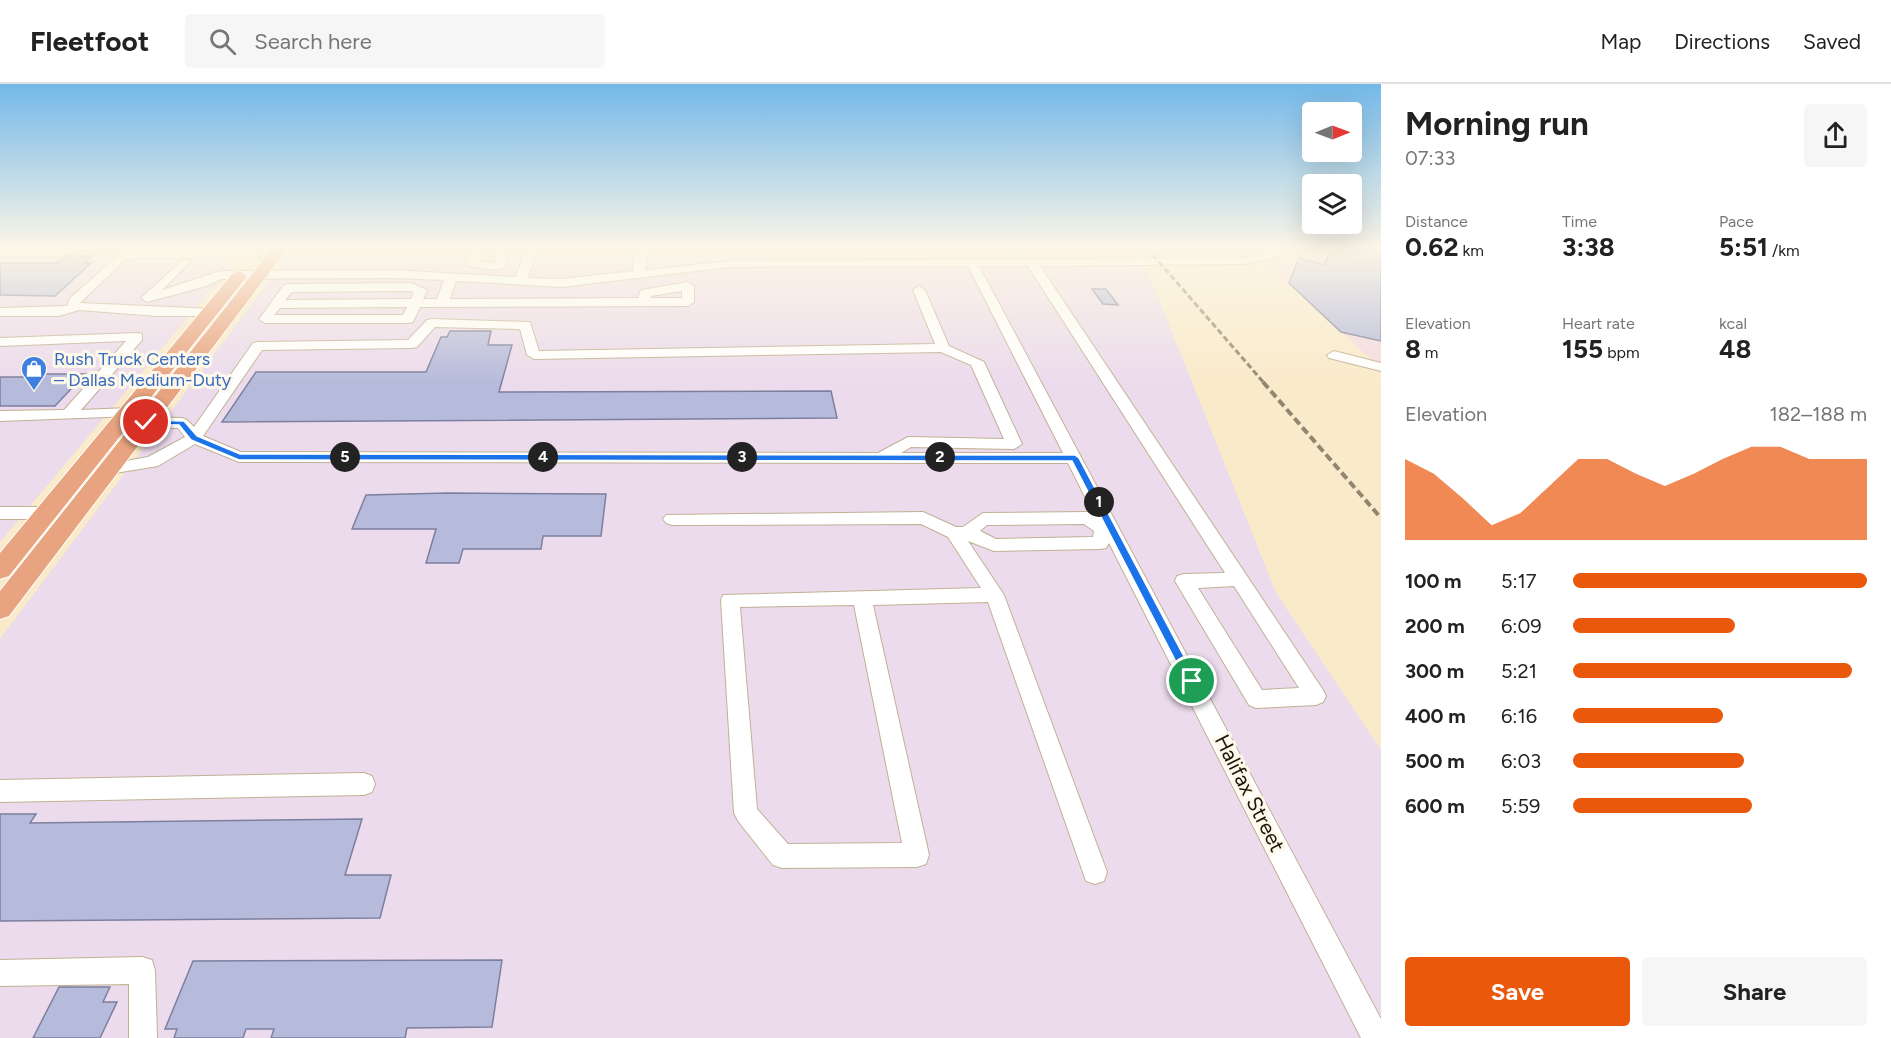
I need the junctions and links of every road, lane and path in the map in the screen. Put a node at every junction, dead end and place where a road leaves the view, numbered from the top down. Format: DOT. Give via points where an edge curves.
graph roads {
  1 [pos="83,293"];
  2 [pos="153,293"];
  3 [pos="167,293"];
  4 [pos="226,293"];
  5 [pos="244,293"];
  6 [pos="285,293"];
  7 [pos="420,293"];
  8 [pos="446,293"];
  9 [pos="920,293"];
  10 [pos="988,293"];
  11 [pos="1051,293"];
  12 [pos="147,298"];
  13 [pos="415,303"];
  14 [pos="442,303"];
  15 [pos="644,303"];
  16 [pos="77,307"];
  17 [pos="96,308"];
  18 [pos="0,312"];
  19 [pos="210,312"];
  20 [pos="0,342"];
  21 [pos="943,348"];
  22 [pos="1334,355"];
  23 [pos="1381,367"];
  24 [pos="68,414"];
  25 [pos="0,416"];
  26 [pos="131,419"];
  27 [pos="194,438"];
  28 [pos="882,457"];
  29 [pos="1075,458"];
  30 [pos="109,470"];
  31 [pos="75,512"];
  32 [pos="0,513"];
  33 [pos="47,513"];
  34 [pos="672,519"];
  35 [pos="1108,529"];
  36 [pos="960,533"];
  37 [pos="0,570"];
  38 [pos="1239,579"];
  39 [pos="995,595"];
  40 [pos="862,598"];
  41 [pos="0,609"];
  42 [pos="364,784"];
  43 [pos="0,791"];
  44 [pos="1095,872"];
  45 [pos="0,973"];
  46 [pos="143,1038"];
  47 [pos="1376,1038"];
  1 -- 16 [label="street" via="74,301 73,306"];
  2 -- 12 [label="street"];
  3 -- 12 [label="street"];
  4 -- 19 [label="main road"];
  5 -- 26 [label="main road"];
  6 -- 13 [label="street" via="265,319 408,319"];
  7 -- 13 [label="street"];
  8 -- 14 [label="street"];
  9 -- 21 [label="street"];
  10 -- 29 [label="street, Halifax Street"];
  11 -- 38 [label="street"];
  12 -- 17 [label="street"];
  13 -- 14 [label="street"];
  14 -- 15 [label="street"];
  16 -- 17 [label="street"];
  16 -- 18 [label="street" via="58,312"];
  17 -- 19 [label="street"];
  19 -- 26 [label="main road"];
  20 -- 24 [label="street" via="137,338"];
  21 -- 27 [label="street" via="534,355 525,325 432,323 412,344 258,346"];
  21 -- 28 [label="street" via="977,362 1014,444 908,442"];
  22 -- 23 [label="street"];
  24 -- 25 [label="street"];
  24 -- 26 [label="street"];
  26 -- 27 [label="street" via="182,423"];
  26 -- 30 [label="main road"];
  26 -- 33 [label="main road"];
  27 -- 28 [label="street" via="239,457"];
  27 -- 30 [label="street" via="152,462"];
  28 -- 29 [label="street"];
  29 -- 35 [label="street, Halifax Street"];
  30 -- 31 [label="main road"];
  31 -- 33 [label="main road"];
  31 -- 41 [label="main road"];
  32 -- 33 [label="street"];
  33 -- 37 [label="main road"];
  34 -- 36 [label="street" via="923,518"];
  35 -- 36 [label="street" via="1087,518 983,519"];
  35 -- 36 [label="street" via="1100,543 994,545"];
  35 -- 47 [label="street, Halifax Street"];
  36 -- 39 [label="street"];
  38 -- 38 [label="street" via="1284,647 1316,696 1256,699 1184,581"];
  39 -- 40 [label="street"];
  39 -- 44 [label="street"];
  40 -- 40 [label="street" via="730,600 747,813 782,855 917,855"];
  42 -- 43 [label="street"];
  45 -- 46 [label="street" via="142,970"];
}
